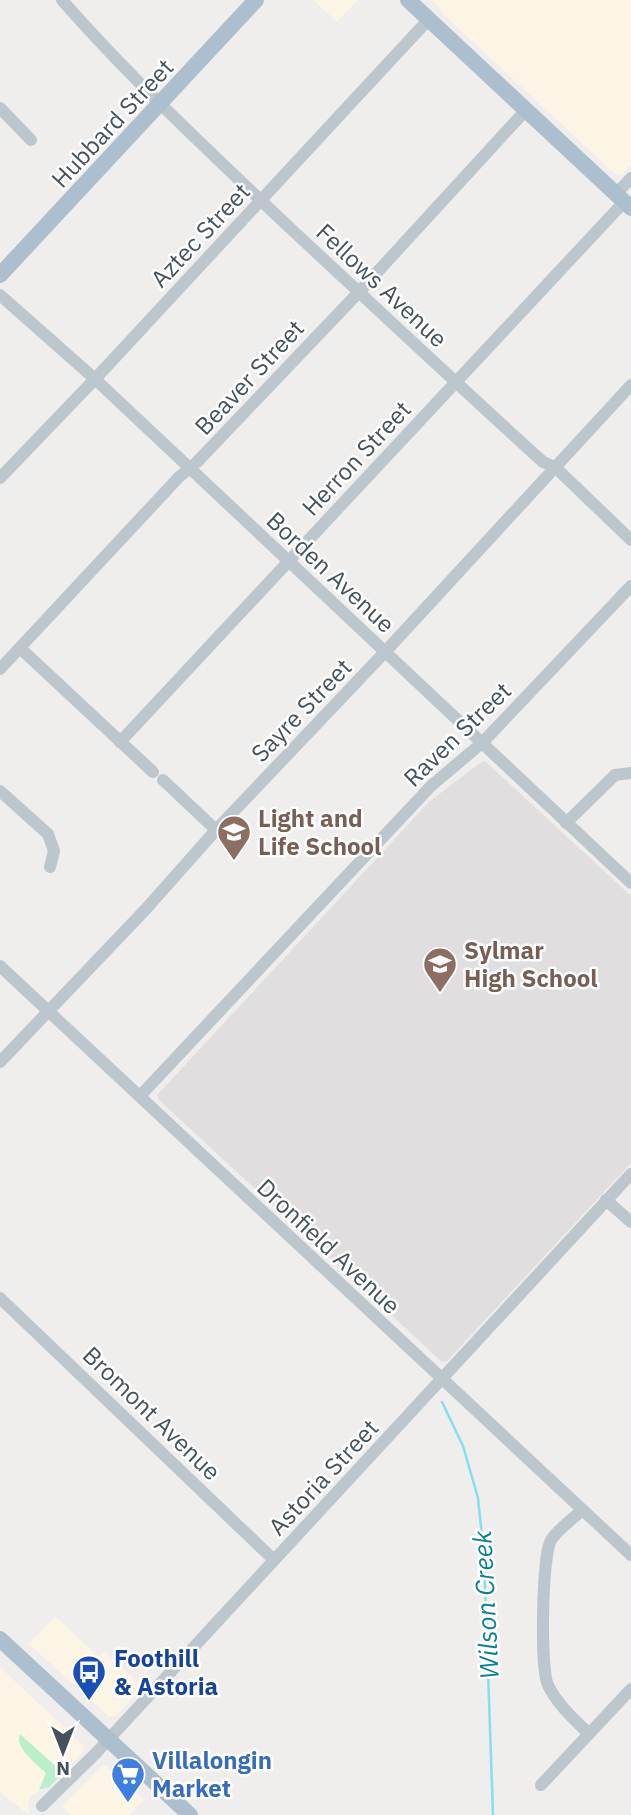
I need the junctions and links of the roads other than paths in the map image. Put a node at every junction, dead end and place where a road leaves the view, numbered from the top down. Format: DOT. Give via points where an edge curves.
graph roads {
  1 [pos="62,0"];
  2 [pos="256,0"];
  3 [pos="408,0"];
  4 [pos="429,19"];
  5 [pos="160,105"];
  6 [pos="0,108"];
  7 [pos="526,110"];
  8 [pos="31,140"];
  9 [pos="631,178"];
  10 [pos="261,201"];
  11 [pos="624,201"];
  12 [pos="0,275"];
  13 [pos="359,292"];
  14 [pos="0,295"];
  15 [pos="95,379"];
  16 [pos="455,382"];
  17 [pos="631,385"];
  18 [pos="555,467"];
  19 [pos="188,469"];
  20 [pos="0,478"];
  21 [pos="631,540"];
  22 [pos="289,562"];
  23 [pos="631,586"];
  24 [pos="20,648"];
  25 [pos="385,652"];
  26 [pos="0,670"];
  27 [pos="484,742"];
  28 [pos="120,743"];
  29 [pos="631,773"];
  30 [pos="0,791"];
  31 [pos="566,823"];
  32 [pos="216,830"];
  33 [pos="50,867"];
  34 [pos="631,883"];
  35 [pos="0,966"];
  36 [pos="47,1011"];
  37 [pos="0,1062"];
  38 [pos="140,1096"];
  39 [pos="631,1174"];
  40 [pos="606,1200"];
  41 [pos="631,1222"];
  42 [pos="0,1297"];
  43 [pos="443,1380"];
  44 [pos="582,1510"];
  45 [pos="631,1555"];
  46 [pos="274,1560"];
  47 [pos="0,1639"];
  48 [pos="631,1689"];
  49 [pos="589,1734"];
  50 [pos="108,1741"];
  51 [pos="541,1785"];
  52 [pos="42,1806"];
  53 [pos="190,1815"];
  1 -- 5 [label="street, Fellows Avenue"];
  2 -- 5 [label="main road, Hubbard Street"];
  3 -- 4 [label="main road"];
  4 -- 7 [label="main road"];
  4 -- 10 [label="street, Aztec Street"];
  5 -- 10 [label="street, Fellows Avenue"];
  5 -- 12 [label="main road, Hubbard Street"];
  6 -- 8 [label="street"];
  7 -- 11 [label="main road"];
  7 -- 13 [label="street, Beaver Street"];
  9 -- 11 [label="street, Herron Street"];
  10 -- 13 [label="street, Fellows Avenue"];
  10 -- 15 [label="street, Aztec Street"];
  11 -- 16 [label="street, Herron Street"];
  13 -- 16 [label="street, Fellows Avenue"];
  13 -- 19 [label="street, Beaver Street"];
  14 -- 15 [label="street, Borden Avenue"];
  15 -- 19 [label="street, Borden Avenue"];
  15 -- 20 [label="street, Aztec Street"];
  16 -- 18 [label="street, Fellows Avenue" via="543,462"];
  16 -- 22 [label="street, Herron Street"];
  17 -- 18 [label="street, Sayre Street"];
  18 -- 21 [label="street, Fellows Avenue"];
  18 -- 25 [label="street, Sayre Street"];
  19 -- 22 [label="street, Borden Avenue"];
  19 -- 24 [label="street, Beaver Street"];
  22 -- 25 [label="street, Borden Avenue"];
  22 -- 28 [label="street, Herron Street"];
  23 -- 27 [label="street, Raven Street"];
  24 -- 26 [label="street, Beaver Street"];
  24 -- 28 [label="street"];
  25 -- 27 [label="street, Borden Avenue"];
  25 -- 32 [label="street, Sayre Street"];
  27 -- 31 [label="street, Borden Avenue"];
  27 -- 38 [label="street, Raven Street" via="431,786"];
  28 -- 32 [label="street"];
  29 -- 31 [label="street" via="615,775"];
  30 -- 33 [label="street" via="48,834 54,851"];
  31 -- 34 [label="street, Borden Avenue"];
  32 -- 36 [label="street, Sayre Street"];
  35 -- 36 [label="street, Dronfield Avenue"];
  36 -- 37 [label="street, Sayre Street"];
  36 -- 38 [label="street, Dronfield Avenue"];
  38 -- 43 [label="street, Dronfield Avenue"];
  39 -- 40 [label="street, Astoria Street"];
  40 -- 41 [label="street"];
  40 -- 43 [label="street, Astoria Street"];
  42 -- 46 [label="street, Bromont Avenue"];
  43 -- 44 [label="street, Dronfield Avenue"];
  43 -- 46 [label="street, Astoria Street"];
  44 -- 45 [label="street, Dronfield Avenue"];
  44 -- 49 [label="street" via="551,1541 543,1584 544,1655 547,1682 563,1709"];
  46 -- 50 [label="street, Astoria Street"];
  47 -- 50 [label="main road"];
  48 -- 49 [label="street"];
  49 -- 51 [label="street"];
  50 -- 52 [label="street, Astoria Street"];
  50 -- 53 [label="main road"];
}
